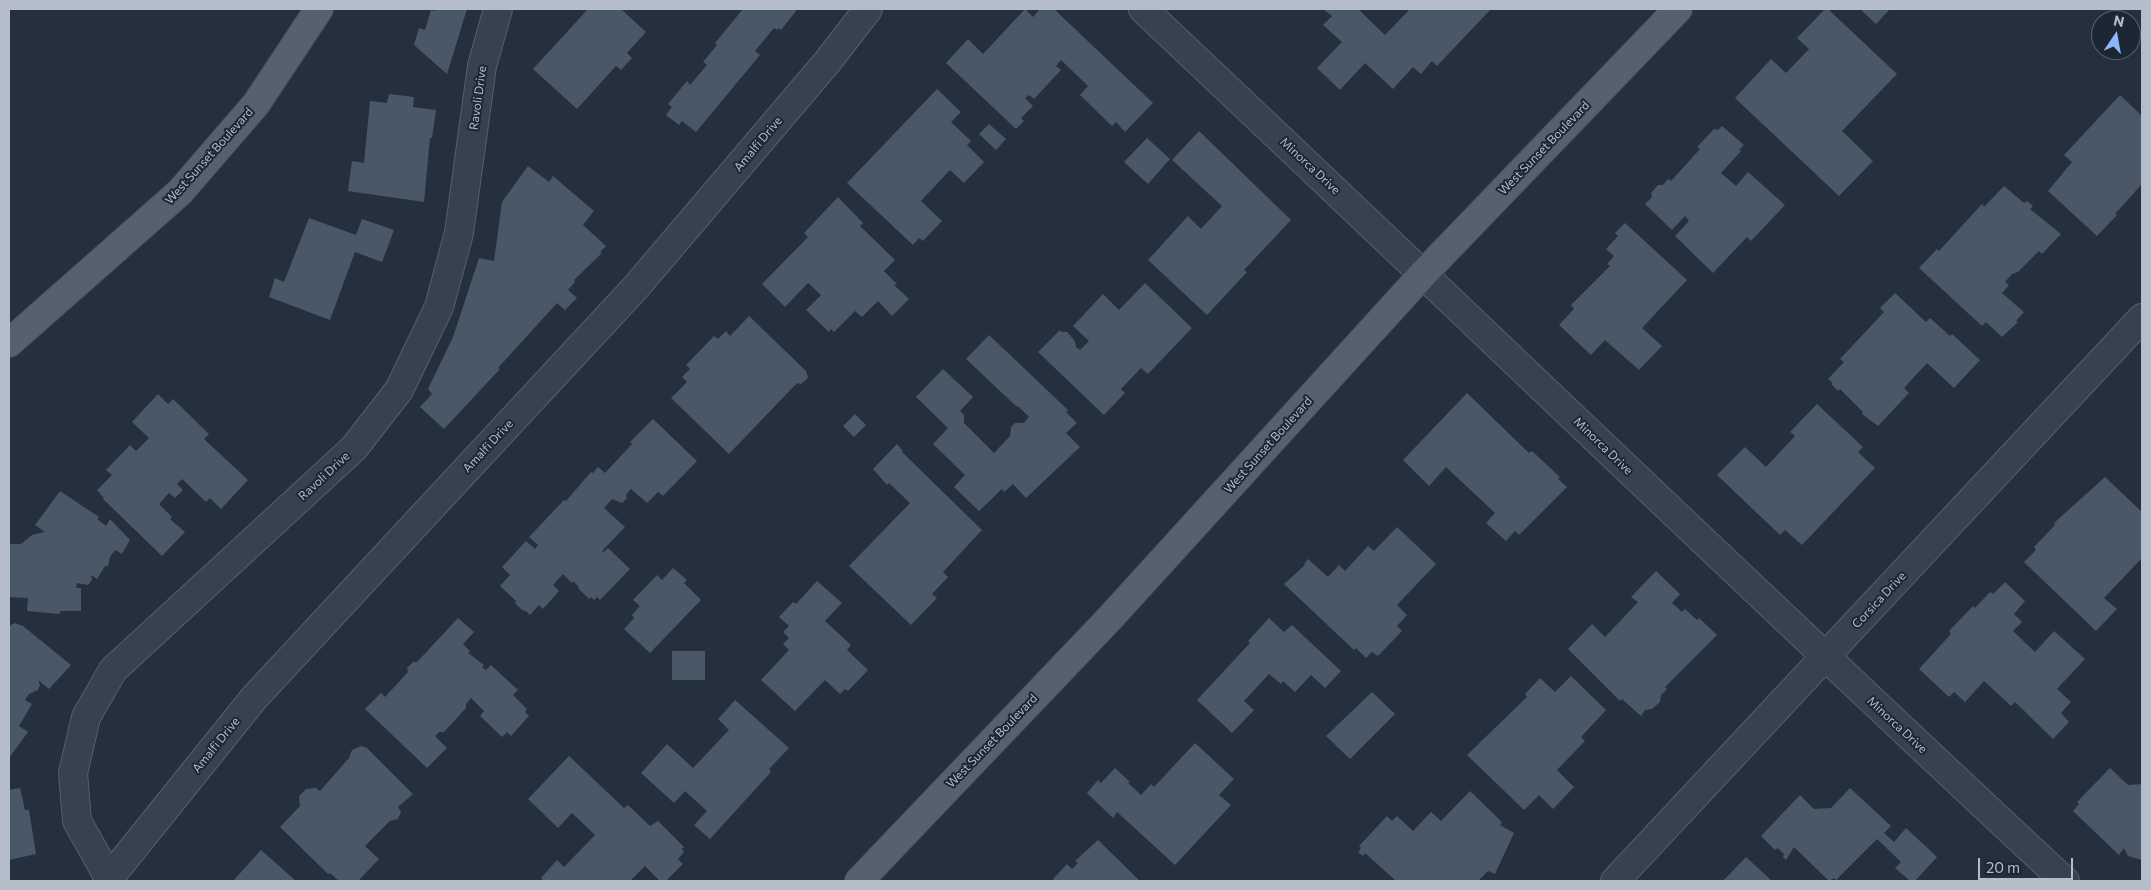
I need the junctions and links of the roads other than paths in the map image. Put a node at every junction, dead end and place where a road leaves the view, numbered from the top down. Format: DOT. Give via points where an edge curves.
graph roads {
  1 [pos="319,9"];
  2 [pos="498,9"];
  3 [pos="868,9"];
  4 [pos="1143,9"];
  5 [pos="1678,9"];
  6 [pos="1424,274"];
  7 [pos="2142,318"];
  8 [pos="9,343"];
  9 [pos="1825,658"];
  10 [pos="108,880"];
  11 [pos="859,881"];
  12 [pos="1615,881"];
  13 [pos="2065,881"];
  1 -- 8 [label="main road, West Sunset Boulevard" via="256,104 180,192"];
  2 -- 10 [label="street, Ravoli Drive" via="482,66 456,242 439,307 399,390 354,448 113,670 86,718 73,773 77,821"];
  3 -- 10 [label="street, Amalfi Drive" via="828,61 636,287 254,698"];
  4 -- 6 [label="street, Minorca Drive"];
  5 -- 6 [label="main road, West Sunset Boulevard"];
  6 -- 9 [label="street, Minorca Drive"];
  6 -- 11 [label="main road, West Sunset Boulevard" via="1110,618"];
  7 -- 9 [label="street, Corsica Drive"];
  9 -- 12 [label="street, Corsica Drive"];
  9 -- 13 [label="street, Minorca Drive"];
}
